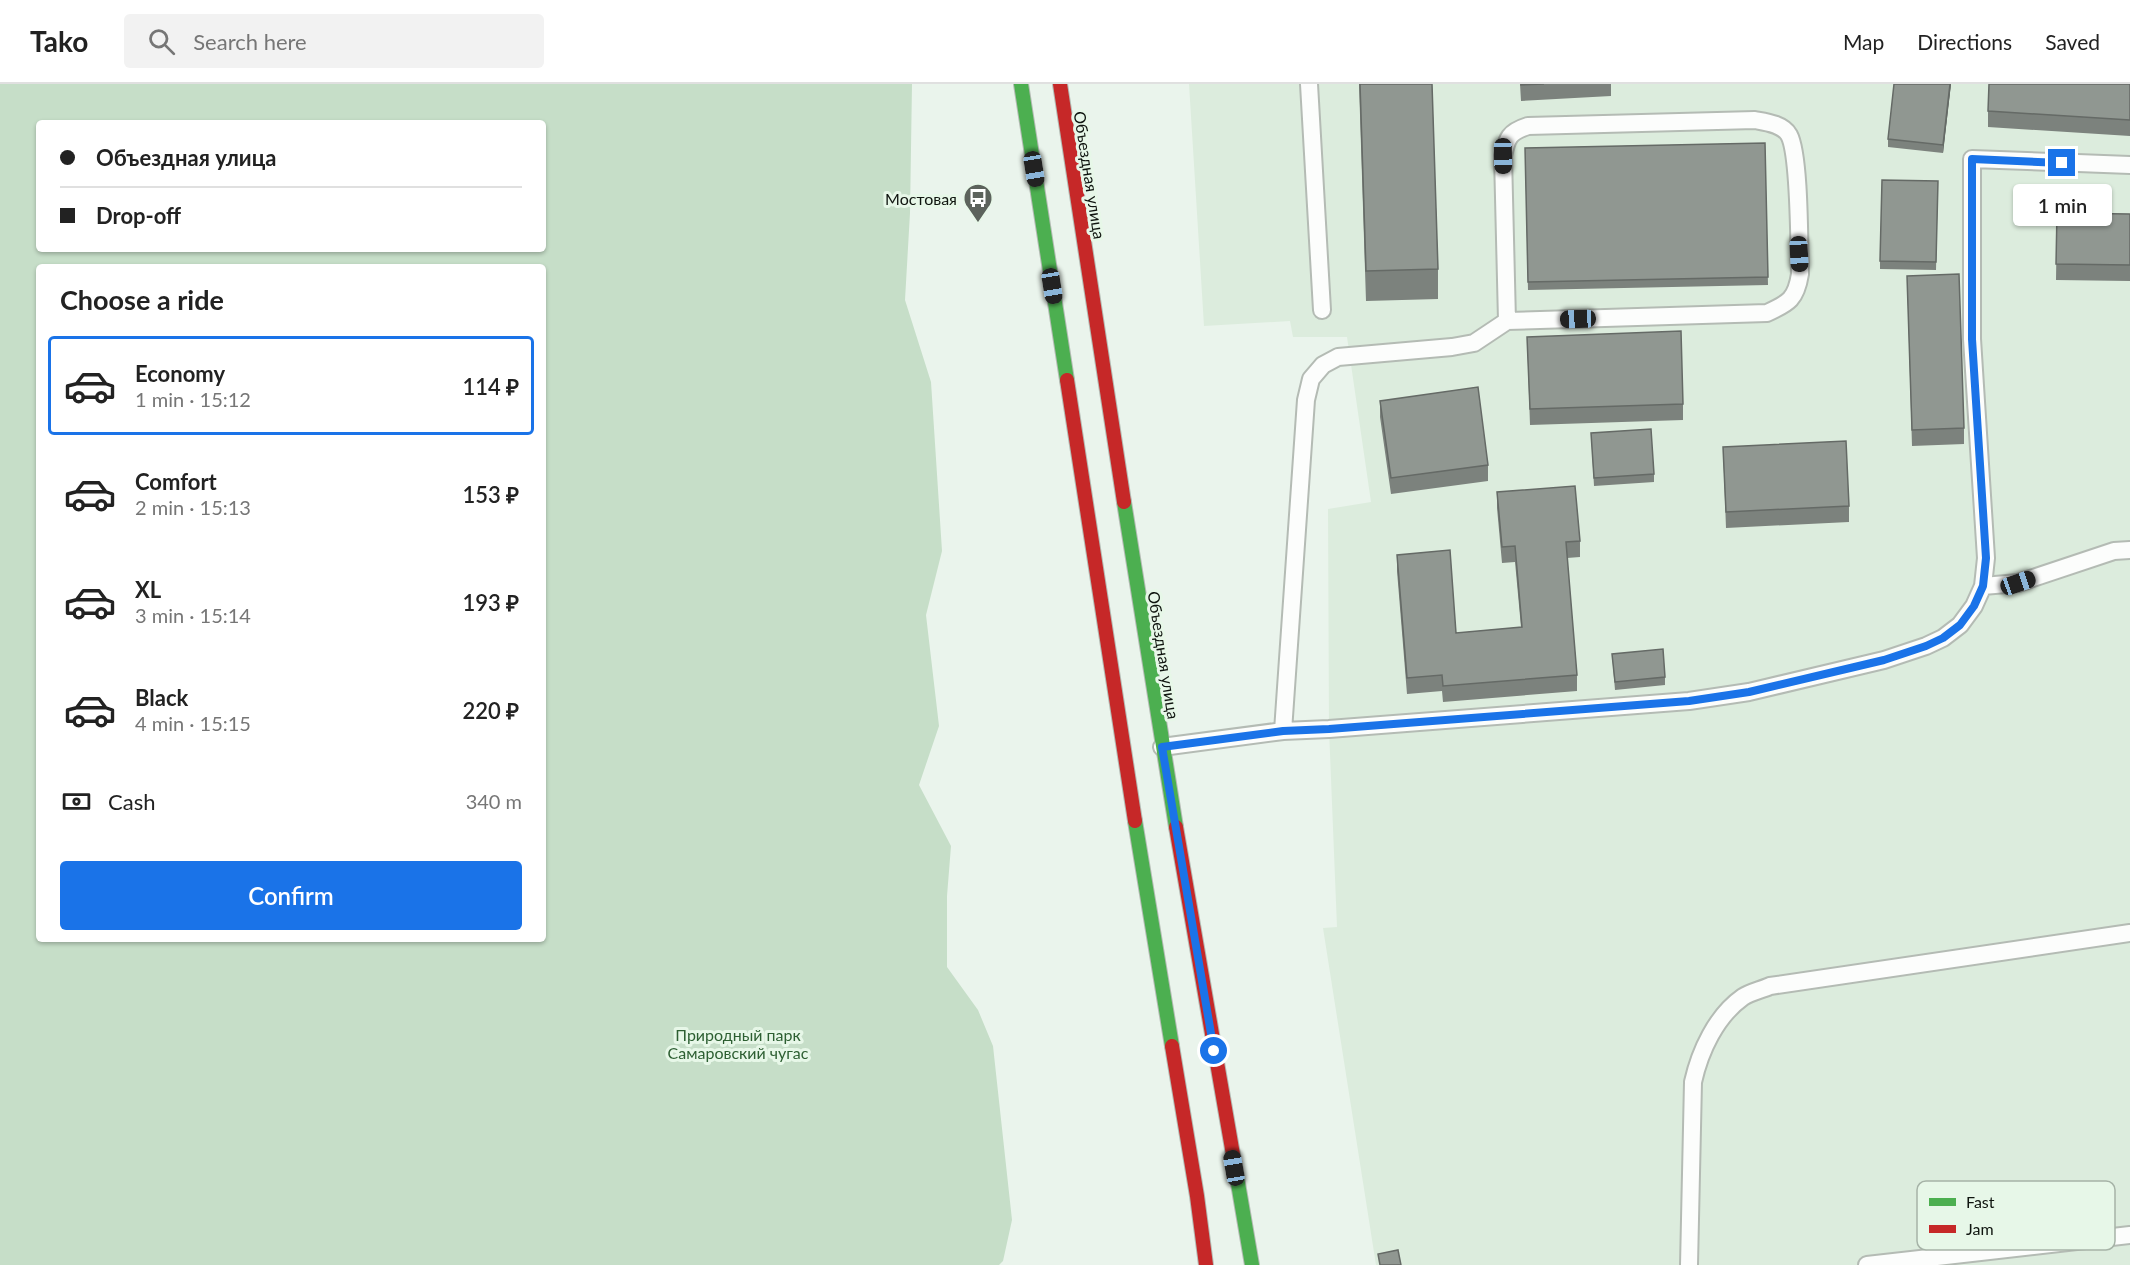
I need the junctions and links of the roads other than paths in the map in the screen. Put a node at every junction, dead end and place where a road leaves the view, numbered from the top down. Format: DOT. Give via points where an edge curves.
graph roads {
  1 [pos="1021,84"];
  2 [pos="1060,84"];
  3 [pos="1309,84"];
  4 [pos="2130,165"];
  5 [pos="1322,310"];
  6 [pos="1507,321"];
  7 [pos="2130,550"];
  8 [pos="1983,586"];
  9 [pos="1283,731"];
  10 [pos="1157,747"];
  11 [pos="2130,933"];
  12 [pos="2130,1235"];
  13 [pos="2115,1237"];
  14 [pos="1998,1250"];
  15 [pos="1206,1265"];
  16 [pos="1252,1265"];
  17 [pos="1689,1265"];
  18 [pos="1867,1265"];
  1 -- 15 [label="main road" via="1129,751"];
  2 -- 10 [label="main road, Объездная улица"];
  3 -- 5 [label="lane"];
  4 -- 8 [label="lane" via="1972,159 1972,339 1986,558"];
  6 -- 6 [label="lane" via="1503,156 1506,141 1515,130 1528,126 1755,120 1773,123 1788,133 1795,153 1800,274 1798,291 1787,304 1767,313"];
  6 -- 9 [label="lane" via="1474,343 1338,357 1323,365 1311,379 1306,400"];
  7 -- 8 [label="lane" via="2114,551 2018,583"];
  8 -- 9 [label="lane" via="1960,625 1926,646 1749,692 1689,701"];
  9 -- 10 [label="lane"];
  10 -- 16 [label="main road, Объездная улица"];
  11 -- 17 [label="lane" via="1770,986 1745,996 1727,1010 1699,1057 1693,1082"];
  12 -- 13 [label="lane"];
  14 -- 18 [label="lane"];
}
